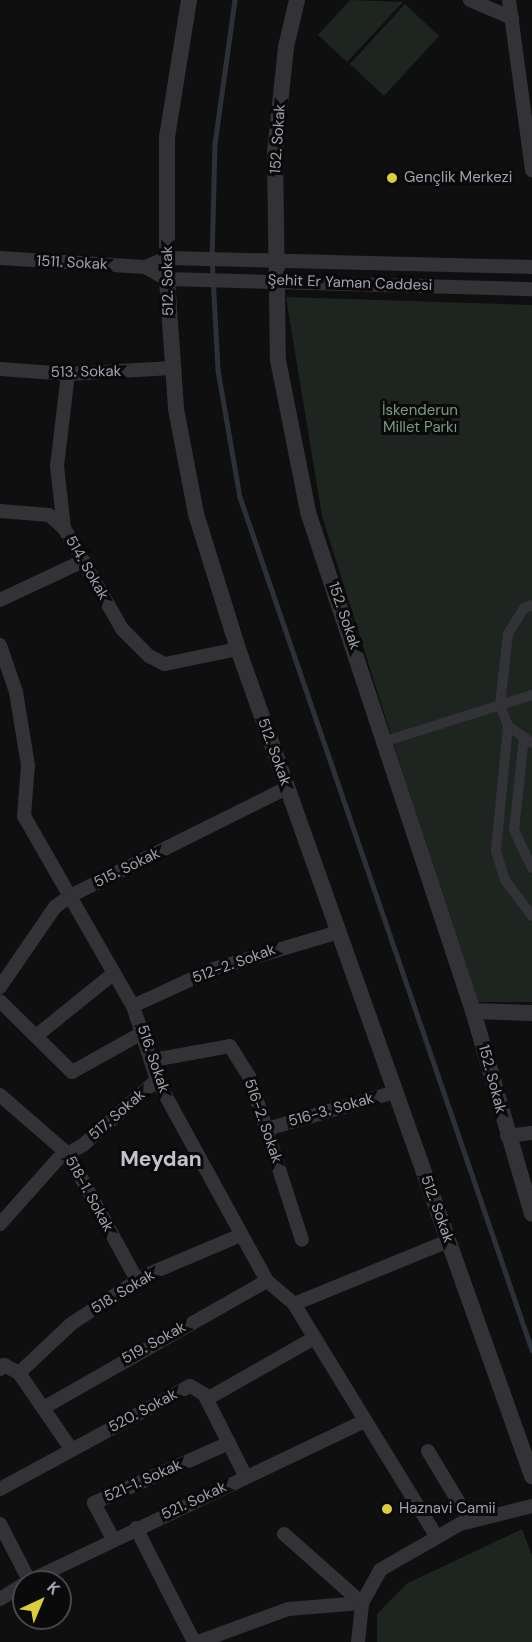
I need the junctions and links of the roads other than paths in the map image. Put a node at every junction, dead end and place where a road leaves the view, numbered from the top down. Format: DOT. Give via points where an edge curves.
graph roads {
  1 [pos="189,0"];
  2 [pos="297,0"];
  3 [pos="470,0"];
  4 [pos="509,0"];
  5 [pos="512,18"];
  6 [pos="532,170"];
  7 [pos="0,258"];
  8 [pos="174,258"];
  9 [pos="268,260"];
  10 [pos="145,267"];
  11 [pos="532,267"];
  12 [pos="174,279"];
  13 [pos="269,280"];
  14 [pos="532,289"];
  15 [pos="172,368"];
  16 [pos="0,369"];
  17 [pos="68,374"];
  18 [pos="0,512"];
  19 [pos="64,528"];
  20 [pos="83,561"];
  21 [pos="0,600"];
  22 [pos="532,605"];
  23 [pos="0,645"];
  24 [pos="238,650"];
  25 [pos="532,695"];
  26 [pos="500,705"];
  27 [pos="508,726"];
  28 [pos="528,740"];
  29 [pos="386,741"];
  30 [pos="287,788"];
  31 [pos="532,868"];
  32 [pos="70,896"];
  33 [pos="532,916"];
  34 [pos="339,932"];
  35 [pos="114,973"];
  36 [pos="0,987"];
  37 [pos="0,1001"];
  38 [pos="133,1006"];
  39 [pos="473,1011"];
  40 [pos="532,1013"];
  41 [pos="144,1032"];
  42 [pos="36,1036"];
  43 [pos="153,1060"];
  44 [pos="157,1080"];
  45 [pos="395,1092"];
  46 [pos="0,1095"];
  47 [pos="267,1129"];
  48 [pos="532,1133"];
  49 [pos="507,1136"];
  50 [pos="68,1154"];
  51 [pos="5,1209"];
  52 [pos="531,1209"];
  53 [pos="0,1224"];
  54 [pos="241,1234"];
  55 [pos="302,1240"];
  56 [pos="448,1241"];
  57 [pos="137,1281"];
  58 [pos="267,1281"];
  59 [pos="294,1304"];
  60 [pos="314,1338"];
  61 [pos="0,1369"];
  62 [pos="19,1372"];
  63 [pos="207,1399"];
  64 [pos="43,1408"];
  65 [pos="363,1422"];
  66 [pos="229,1443"];
  67 [pos="71,1449"];
  68 [pos="428,1451"];
  69 [pos="532,1476"];
  70 [pos="246,1477"];
  71 [pos="0,1489"];
  72 [pos="532,1506"];
  73 [pos="471,1521"];
  74 [pos="0,1524"];
  75 [pos="136,1528"];
  76 [pos="284,1534"];
  77 [pos="437,1537"];
  78 [pos="113,1539"];
  79 [pos="21,1570"];
  80 [pos="51,1570"];
  81 [pos="362,1603"];
  82 [pos="196,1642"];
  83 [pos="358,1642"];
  1 -- 8 [label="street, 512. Sokak" via="167,138"];
  2 -- 9 [label="street, 152. Sokak" via="286,47"];
  3 -- 5 [label="street"];
  4 -- 5 [label="street"];
  5 -- 6 [label="street"];
  7 -- 10 [label="street, 1511. Sokak"];
  8 -- 9 [label="street, Şehit Er Yaman Caddesi"];
  8 -- 10 [label="street, 1511. Sokak"];
  8 -- 12 [label="street, 512. Sokak"];
  9 -- 11 [label="street, Şehit Er Yaman Caddesi"];
  9 -- 13 [label="street, 152. Sokak"];
  10 -- 12 [label="street, 1511. Sokak"];
  12 -- 13 [label="street, Şehit Er Yaman Caddesi"];
  12 -- 15 [label="street, 512. Sokak"];
  13 -- 14 [label="street, Şehit Er Yaman Caddesi"];
  13 -- 29 [label="street, 152. Sokak" via="278,360 308,512"];
  15 -- 17 [label="street, 513. Sokak"];
  15 -- 24 [label="street, 512. Sokak" via="196,514"];
  16 -- 17 [label="street, 513. Sokak"];
  17 -- 19 [label="street, 514. Sokak" via="57,466"];
  18 -- 19 [label="street" via="49,515"];
  19 -- 20 [label="street, 514. Sokak"];
  20 -- 21 [label="street"];
  20 -- 24 [label="street, 514. Sokak" via="122,629 149,656 165,664"];
  22 -- 26 [label="street" via="524,608 508,634"];
  23 -- 32 [label="street, 516. Sokak" via="16,692 28,765 24,816"];
  24 -- 30 [label="street, 512. Sokak"];
  25 -- 26 [label="street"];
  26 -- 27 [label="street"];
  26 -- 29 [label="street"];
  27 -- 28 [label="street"];
  27 -- 33 [label="street" via="496,851 505,880"];
  28 -- 31 [label="street" via="514,830"];
  29 -- 39 [label="street, 152. Sokak"];
  30 -- 32 [label="street, 515. Sokak"];
  30 -- 34 [label="street, 512. Sokak"];
  32 -- 35 [label="street, 516. Sokak"];
  32 -- 36 [label="street, 515. Sokak" via="55,907"];
  34 -- 38 [label="street, 512-2. Sokak" via="214,969"];
  34 -- 45 [label="street, 512. Sokak"];
  35 -- 38 [label="street, 516. Sokak"];
  35 -- 42 [label="street"];
  37 -- 42 [label="street"];
  38 -- 41 [label="street, 516. Sokak"];
  39 -- 40 [label="street"];
  39 -- 49 [label="street, 152. Sokak"];
  41 -- 42 [label="street" via="72,1071"];
  41 -- 43 [label="street, 516. Sokak"];
  43 -- 44 [label="street, 516. Sokak"];
  43 -- 47 [label="street, 516-2. Sokak" via="230,1046 249,1076"];
  44 -- 50 [label="street, 517. Sokak"];
  44 -- 54 [label="street, 516. Sokak"];
  45 -- 47 [label="street, 516-3. Sokak"];
  45 -- 56 [label="street, 512. Sokak"];
  46 -- 50 [label="street, 518-1. Sokak"];
  47 -- 55 [label="street, 516-2. Sokak"];
  48 -- 49 [label="street"];
  49 -- 52 [label="street, 152. Sokak"];
  50 -- 51 [label="street, 517. Sokak"];
  50 -- 57 [label="street, 518-1. Sokak"];
  51 -- 53 [label="street, 517. Sokak"];
  54 -- 57 [label="street, 518. Sokak"];
  54 -- 58 [label="street, 516. Sokak"];
  56 -- 59 [label="street"];
  56 -- 69 [label="street, 512. Sokak"];
  57 -- 62 [label="street, 518. Sokak" via="71,1324"];
  58 -- 59 [label="street, 516. Sokak"];
  58 -- 64 [label="street, 519. Sokak"];
  59 -- 60 [label="street, 516. Sokak"];
  60 -- 63 [label="street"];
  60 -- 65 [label="street, 516. Sokak"];
  61 -- 62 [label="street" via="4,1365"];
  62 -- 64 [label="street"];
  63 -- 66 [label="street"];
  63 -- 67 [label="street, 520. Sokak" via="190,1386"];
  64 -- 67 [label="street"];
  65 -- 70 [label="street, 521. Sokak"];
  65 -- 77 [label="street, 516. Sokak"];
  66 -- 70 [label="street"];
  66 -- 78 [label="street, 521-1. Sokak" via="94,1503"];
  67 -- 71 [label="street, 520. Sokak"];
  68 -- 73 [label="street"];
  70 -- 75 [label="street, 521. Sokak"];
  72 -- 73 [label="street"];
  73 -- 77 [label="street"];
  74 -- 79 [label="street"];
  75 -- 78 [label="street, 521. Sokak"];
  75 -- 82 [label="street"];
  76 -- 81 [label="street"];
  77 -- 81 [label="street" via="380,1570"];
  78 -- 80 [label="street, 521. Sokak"];
  81 -- 82 [label="street" via="288,1609"];
  81 -- 83 [label="street"];
}
